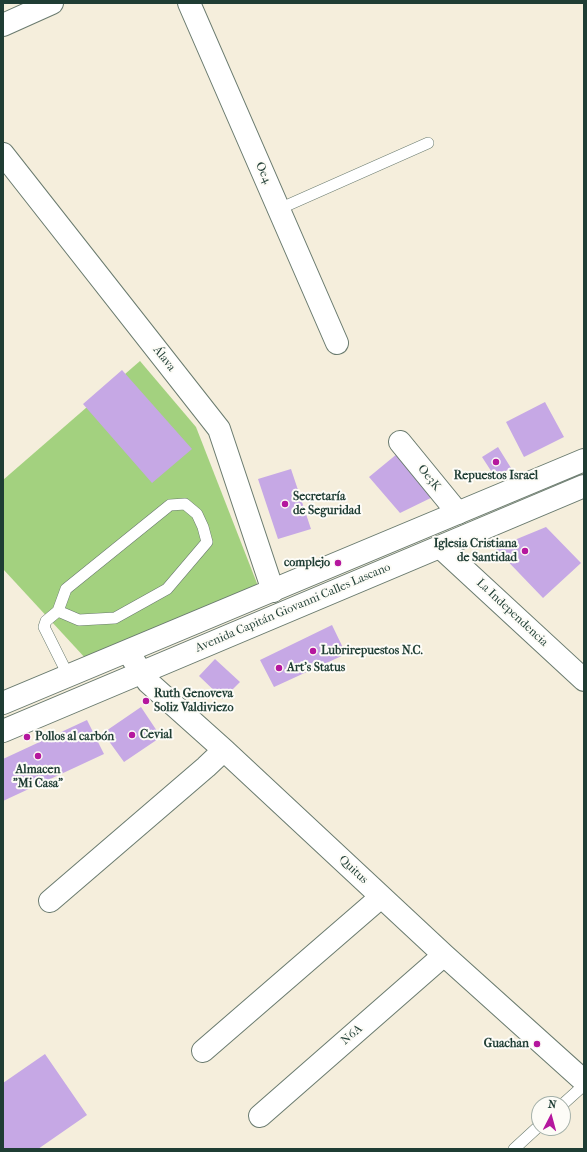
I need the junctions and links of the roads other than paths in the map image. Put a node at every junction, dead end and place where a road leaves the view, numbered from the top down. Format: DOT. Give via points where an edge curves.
graph roads {
  1 [pos="52,3"];
  2 [pos="189,3"];
  3 [pos="3,25"];
  4 [pos="428,143"];
  5 [pos="3,154"];
  6 [pos="279,208"];
  7 [pos="337,343"];
  8 [pos="400,442"];
  9 [pos="584,460"];
  10 [pos="584,486"];
  11 [pos="458,513"];
  12 [pos="440,547"];
  13 [pos="273,591"];
  14 [pos="58,611"];
  15 [pos="128,652"];
  16 [pos="142,673"];
  17 [pos="68,675"];
  18 [pos="584,680"];
  19 [pos="3,703"];
  20 [pos="3,732"];
  21 [pos="224,750"];
  22 [pos="382,897"];
  23 [pos="50,901"];
  24 [pos="444,955"];
  25 [pos="203,1051"];
  26 [pos="584,1081"];
  27 [pos="584,1085"];
  28 [pos="571,1097"];
  29 [pos="260,1116"];
  30 [pos="531,1133"];
  31 [pos="514,1149"];
  1 -- 3 [label="street"];
  2 -- 6 [label="street, Oe4"];
  4 -- 6 [label="lane"];
  5 -- 13 [label="street, Álava" via="219,429"];
  6 -- 7 [label="street, Oe4"];
  8 -- 11 [label="street, Oe3K"];
  9 -- 11 [label="street, Avenida Capitán Giovanni Calles Lascano"];
  10 -- 12 [label="street, Avenida Capitán Giovanni Calles Lascano"];
  11 -- 13 [label="street, Avenida Capitán Giovanni Calles Lascano"];
  12 -- 16 [label="street, Avenida Capitán Giovanni Calles Lascano"];
  12 -- 18 [label="street, La Independencia"];
  13 -- 15 [label="street, Avenida Capitán Giovanni Calles Lascano"];
  14 -- 14 [label="lane" via="79,620 115,618 167,589 207,542 197,514 186,504 170,505 66,589"];
  14 -- 17 [label="lane" via="46,621 44,627"];
  15 -- 16 [label="street, Quitus"];
  15 -- 17 [label="street, Avenida Capitán Giovanni Calles Lascano"];
  16 -- 20 [label="street, Avenida Capitán Giovanni Calles Lascano"];
  16 -- 21 [label="street, Quitus" via="148,682"];
  17 -- 19 [label="street, Avenida Capitán Giovanni Calles Lascano"];
  21 -- 22 [label="street, Quitus"];
  21 -- 23 [label="street"];
  22 -- 24 [label="street, Quitus"];
  22 -- 25 [label="street"];
  24 -- 26 [label="street, Quitus"];
  24 -- 29 [label="street, N6A"];
  27 -- 28 [label="lane"];
  30 -- 31 [label="lane"];
}
